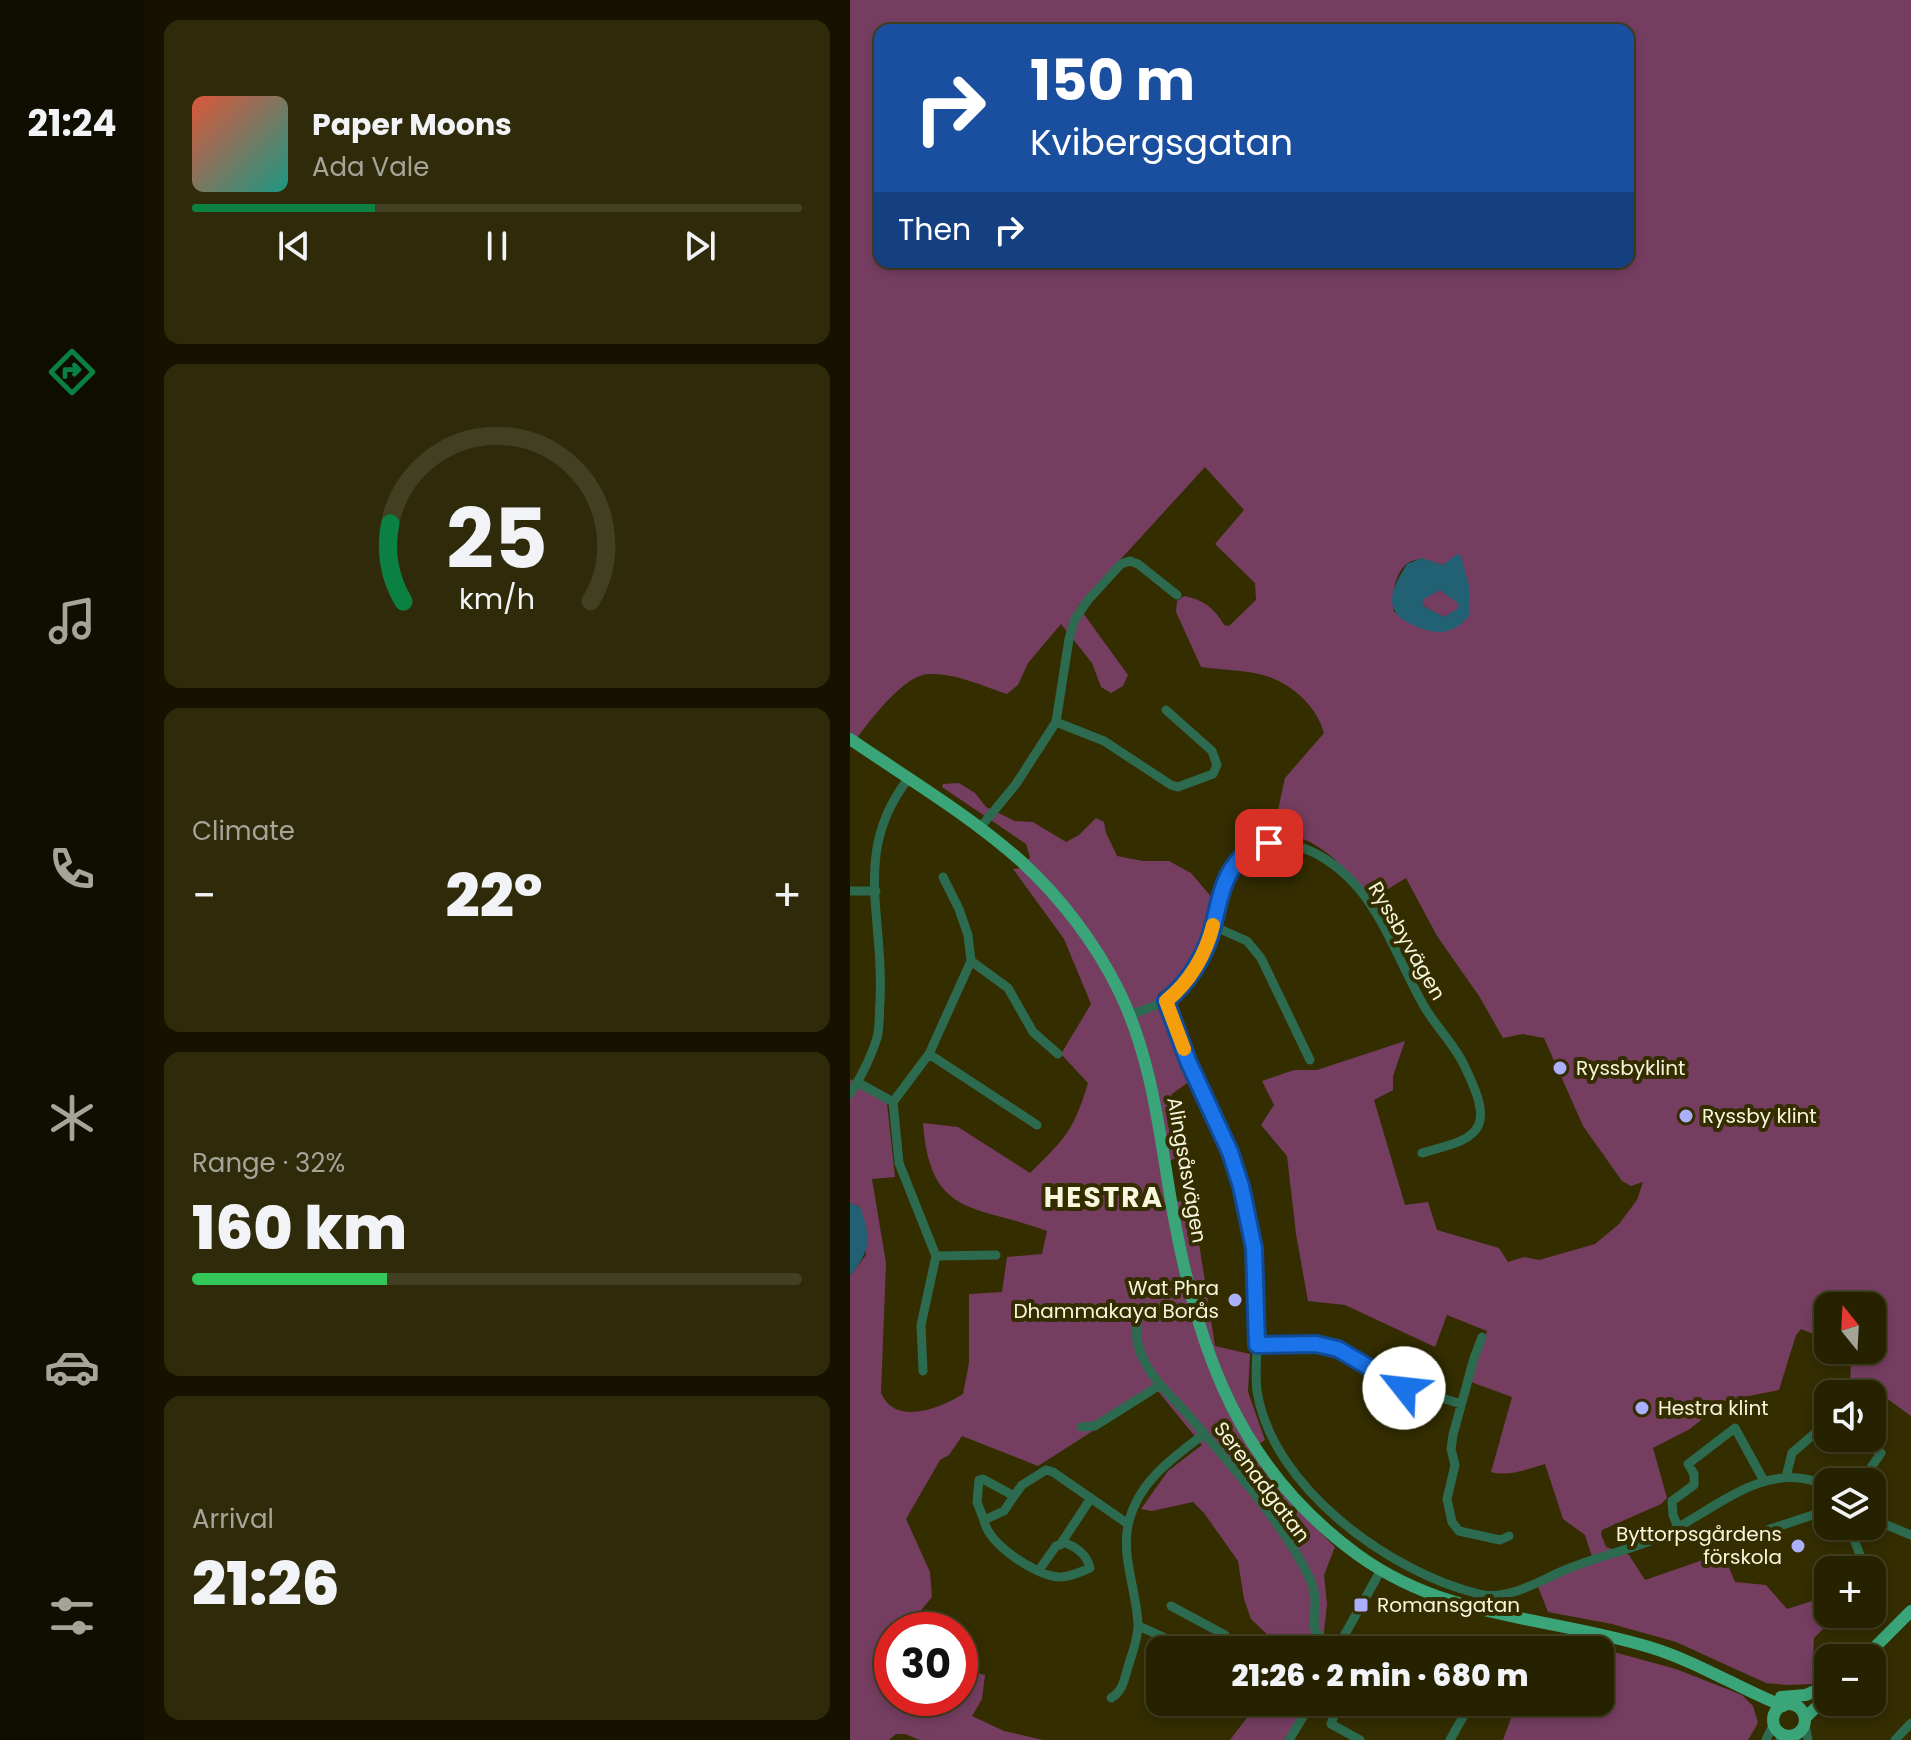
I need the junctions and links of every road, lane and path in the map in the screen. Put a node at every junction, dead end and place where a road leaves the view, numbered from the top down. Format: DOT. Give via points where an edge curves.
graph roads {
  1 [pos="1177,595"];
  2 [pos="1166,710"];
  3 [pos="1056,722"];
  4 [pos="850,739"];
  5 [pos="908,779"];
  6 [pos="979,829"];
  7 [pos="943,877"];
  8 [pos="850,891"];
  9 [pos="876,891"];
  10 [pos="1213,926"];
  11 [pos="971,961"];
  12 [pos="1166,1001"];
  13 [pos="1129,1015"];
  14 [pos="929,1054"];
  15 [pos="1058,1054"];
  16 [pos="1310,1060"];
  17 [pos="857,1082"];
  18 [pos="850,1094"];
  19 [pos="893,1102"];
  20 [pos="1037,1125"];
  21 [pos="1422,1153"];
  22 [pos="996,1255"];
  23 [pos="936,1256"];
  24 [pos="1143,1307"];
  25 [pos="1482,1337"];
  26 [pos="1257,1345"];
  27 [pos="923,1371"];
  28 [pos="1160,1385"];
  29 [pos="1461,1404"];
  30 [pos="1081,1427"];
  31 [pos="1204,1434"];
  32 [pos="1814,1434"];
  33 [pos="1786,1477"];
  34 [pos="1814,1480"];
  35 [pos="1764,1481"];
  36 [pos="1014,1496"];
  37 [pos="1091,1498"];
  38 [pos="1814,1515"];
  39 [pos="984,1520"];
  40 [pos="1128,1524"];
  41 [pos="1886,1525"];
  42 [pos="1678,1527"];
  43 [pos="1764,1531"];
  44 [pos="1911,1535"];
  45 [pos="1509,1536"];
  46 [pos="1060,1545"];
  47 [pos="1039,1570"];
  48 [pos="1381,1570"];
  49 [pos="1171,1606"];
  50 [pos="1911,1611"];
  51 [pos="1138,1626"];
  52 [pos="1160,1636"];
  53 [pos="1225,1636"];
  54 [pos="1320,1636"];
  55 [pos="1344,1636"];
  56 [pos="1878,1644"];
  57 [pos="1743,1687"];
  58 [pos="1814,1692"];
  59 [pos="1814,1693"];
  60 [pos="1111,1698"];
  61 [pos="1789,1705"];
  62 [pos="1814,1711"];
  63 [pos="1304,1716"];
  64 [pos="1334,1716"];
  65 [pos="1463,1716"];
  66 [pos="1774,1721"];
  67 [pos="1805,1721"];
  68 [pos="1911,1723"];
  69 [pos="1788,1738"];
  70 [pos="1289,1740"];
  71 [pos="1360,1740"];
  72 [pos="1450,1740"];
  73 [pos="1766,1740"];
  74 [pos="1808,1740"];
  75 [pos="1895,1740"];
  1 -- 3 [label="street" via="1138,564 1121,564 1075,619"];
  2 -- 3 [label="street" via="1212,751 1217,765 1213,774 1171,785 1104,741"];
  3 -- 6 [label="street" via="1010,793"];
  4 -- 5 [label="main road, Alingsåsvägen"];
  5 -- 6 [label="main road, Alingsåsvägen"];
  5 -- 9 [label="street" via="883,819 874,858"];
  6 -- 13 [label="main road, Alingsåsvägen" via="1022,862 1064,908 1104,966"];
  7 -- 11 [label="street" via="968,935"];
  8 -- 9 [label="street"];
  9 -- 17 [label="street" via="878,1036"];
  10 -- 12 [label="street, Ryssbyvägen" via="1197,965"];
  10 -- 16 [label="street" via="1247,941 1261,958"];
  10 -- 21 [label="street, Ryssbyvägen" via="1229,876 1241,858 1269,843 1299,846 1326,859 1360,890 1424,1005 1457,1052 1482,1114 1468,1138"];
  11 -- 14 [label="street"];
  11 -- 15 [label="street" via="1008,988 1033,1032"];
  12 -- 13 [label="street, Ryssbyvägen"];
  12 -- 26 [label="street" via="1241,1186 1254,1248"];
  13 -- 48 [label="main road, Alingsåsvägen" via="1152,1087 1192,1300 1233,1413 1279,1480 1334,1535"];
  14 -- 19 [label="street"];
  14 -- 20 [label="street"];
  17 -- 18 [label="street"];
  17 -- 19 [label="street"];
  19 -- 23 [label="street" via="899,1163"];
  22 -- 23 [label="street"];
  23 -- 27 [label="street" via="921,1325"];
  24 -- 28 [label="street, Serenadgatan" via="1135,1322 1137,1341"];
  25 -- 29 [label="street"];
  26 -- 29 [label="street" via="1338,1349 1391,1382"];
  26 -- 42 [label="street" via="1256,1387 1264,1420 1293,1473 1341,1520 1433,1578 1479,1594 1505,1594"];
  28 -- 30 [label="street" via="1095,1426"];
  28 -- 31 [label="street, Serenadgatan"];
  29 -- 45 [label="street" via="1447,1499 1452,1522 1459,1531 1500,1540"];
  31 -- 40 [label="street" via="1149,1482"];
  31 -- 54 [label="street, Serenadgatan" via="1274,1522 1307,1574 1315,1592 1315,1631"];
  32 -- 33 [label="street" via="1792,1453"];
  33 -- 34 [label="street"];
  33 -- 35 [label="street"];
  35 -- 42 [label="street"];
  35 -- 42 [label="street" via="1735,1428 1688,1464 1694,1485 1672,1501"];
  36 -- 37 [label="street" via="1046,1470"];
  36 -- 39 [label="street" via="1004,1511"];
  36 -- 39 [label="street" via="979,1480 977,1502"];
  37 -- 40 [label="street"];
  37 -- 46 [label="street"];
  38 -- 43 [label="street"];
  39 -- 47 [label="street" via="1005,1551"];
  40 -- 51 [label="street"];
  41 -- 44 [label="street"];
  46 -- 47 [label="street"];
  46 -- 47 [label="street" via="1073,1547 1090,1568 1056,1577"];
  48 -- 55 [label="street"];
  48 -- 57 [label="main road, Alingsåsvägen" via="1467,1607 1652,1647"];
  49 -- 53 [label="street"];
  50 -- 56 [label="main road"];
  51 -- 52 [label="street"];
  51 -- 60 [label="street" via="1122,1688"];
  57 -- 58 [label="main road, Alingsåsvägen" via="1777,1697"];
  57 -- 61 [label="main road, Alingsåsvägen"];
  57 -- 66 [label="main road, Alingsåsvägen"];
  59 -- 61 [label="main road, Alingsåsvägen"];
  61 -- 66 [label="main road" via="1776,1711"];
  61 -- 67 [label="main road" via="1802,1710"];
  62 -- 67 [label="main road"];
  63 -- 70 [label="street"];
  64 -- 71 [label="street" via="1331,1724"];
  65 -- 72 [label="street"];
  66 -- 69 [label="main road"];
  66 -- 73 [label="street"];
  67 -- 69 [label="main road" via="1800,1732"];
  67 -- 74 [label="street"];
  68 -- 75 [label="street"];
}
